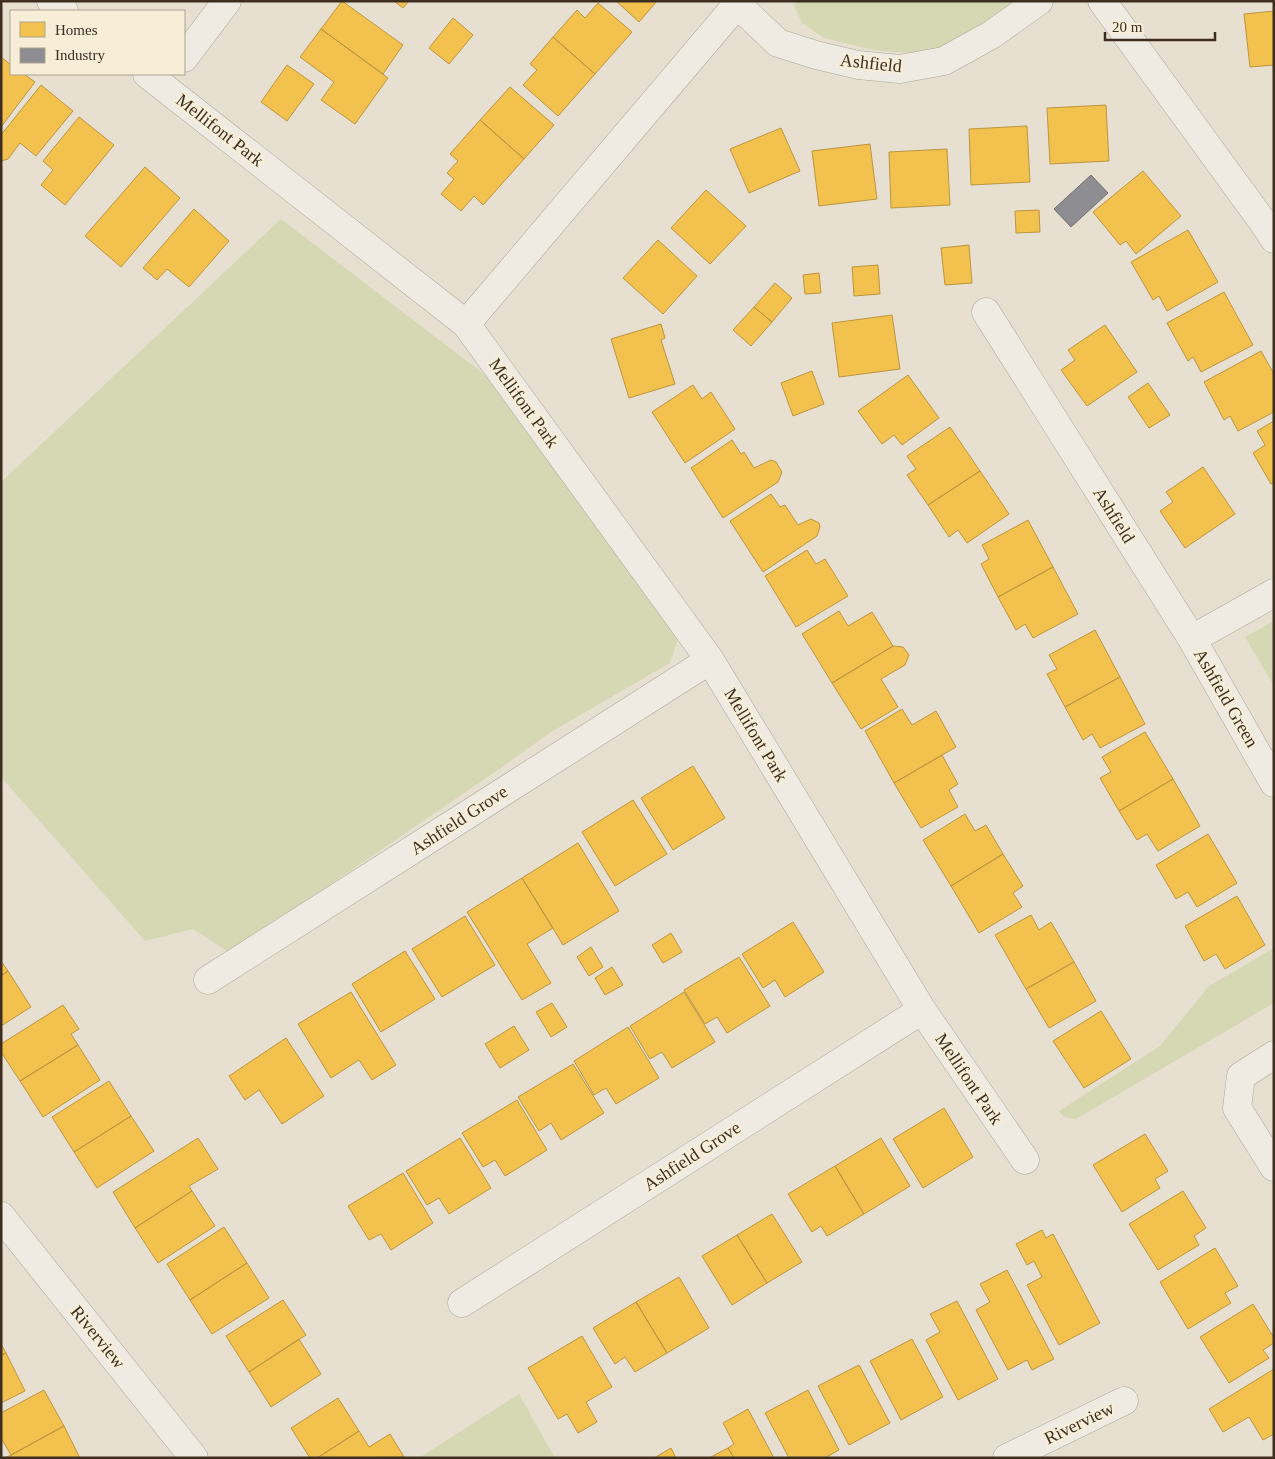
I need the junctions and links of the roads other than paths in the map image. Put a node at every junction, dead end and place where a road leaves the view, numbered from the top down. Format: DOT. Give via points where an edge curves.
graph roads {
  1 [pos="51,1"];
  2 [pos="227,1"];
  3 [pos="1039,1"];
  4 [pos="1102,1"];
  5 [pos="738,2"];
  6 [pos="63,10"];
  7 [pos="185,57"];
  8 [pos="161,78"];
  9 [pos="1274,239"];
  10 [pos="986,312"];
  11 [pos="466,324"];
  12 [pos="1274,593"];
  13 [pos="1192,639"];
  14 [pos="710,660"];
  15 [pos="1274,783"];
  16 [pos="208,980"];
  17 [pos="922,1010"];
  18 [pos="1274,1054"];
  19 [pos="1025,1160"];
  20 [pos="1274,1167"];
  21 [pos="1,1216"];
  22 [pos="462,1303"];
  23 [pos="1124,1401"];
  24 [pos="194,1458"];
  25 [pos="1007,1458"];
  1 -- 6 [label="street"];
  2 -- 7 [label="street"];
  3 -- 5 [label="street, Ashfield" via="991,35 944,61 900,69 858,64 778,43"];
  4 -- 9 [label="street"];
  5 -- 11 [label="street"];
  8 -- 11 [label="street, Mellifont Park"];
  10 -- 13 [label="street, Ashfield"];
  11 -- 14 [label="street, Mellifont Park"];
  12 -- 13 [label="street"];
  13 -- 15 [label="street, Ashfield Green"];
  14 -- 16 [label="street, Ashfield Grove"];
  14 -- 17 [label="street, Mellifont Park"];
  17 -- 19 [label="street, Mellifont Park"];
  17 -- 22 [label="street, Ashfield Grove"];
  18 -- 20 [label="street" via="1241,1076 1237,1108"];
  21 -- 24 [label="street, Riverview"];
  23 -- 25 [label="street, Riverview"];
}
